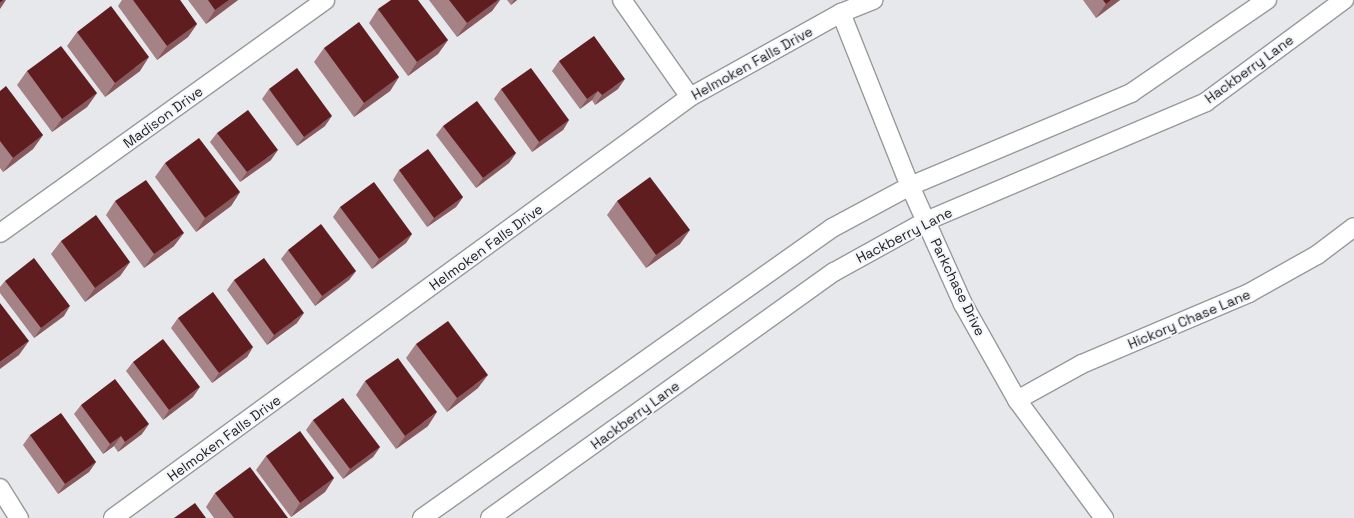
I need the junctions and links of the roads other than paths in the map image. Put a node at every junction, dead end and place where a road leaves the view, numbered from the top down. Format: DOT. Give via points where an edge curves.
graph roads {
  1 [pos="325,0"];
  2 [pos="622,0"];
  3 [pos="873,0"];
  4 [pos="1267,0"];
  5 [pos="1344,0"];
  6 [pos="841,13"];
  7 [pos="690,97"];
  8 [pos="910,186"];
  9 [pos="926,221"];
  10 [pos="1354,227"];
  11 [pos="0,233"];
  12 [pos="1018,400"];
  13 [pos="0,488"];
  14 [pos="19,518"];
  15 [pos="113,518"];
  16 [pos="422,518"];
  17 [pos="490,518"];
  18 [pos="1104,518"];
  1 -- 11 [label="street, Madison Drive"];
  2 -- 7 [label="street"];
  3 -- 6 [label="street, Helmoken Falls Drive"];
  4 -- 8 [label="street" via="1131,93"];
  5 -- 9 [label="street, Hackberry Lane" via="1206,102"];
  6 -- 7 [label="street, Helmoken Falls Drive"];
  6 -- 8 [label="street, Parkchase Drive"];
  7 -- 15 [label="street, Helmoken Falls Drive"];
  8 -- 9 [label="street, Parkchase Drive"];
  8 -- 16 [label="street" via="832,228 749,284"];
  9 -- 12 [label="street, Parkchase Drive" via="963,304"];
  9 -- 17 [label="street, Hackberry Lane" via="834,272"];
  10 -- 12 [label="street, Hickory Chase Lane" via="1317,255 1249,293 1082,364"];
  12 -- 18 [label="street, Parkchase Drive"];
  13 -- 14 [label="street"];
}
